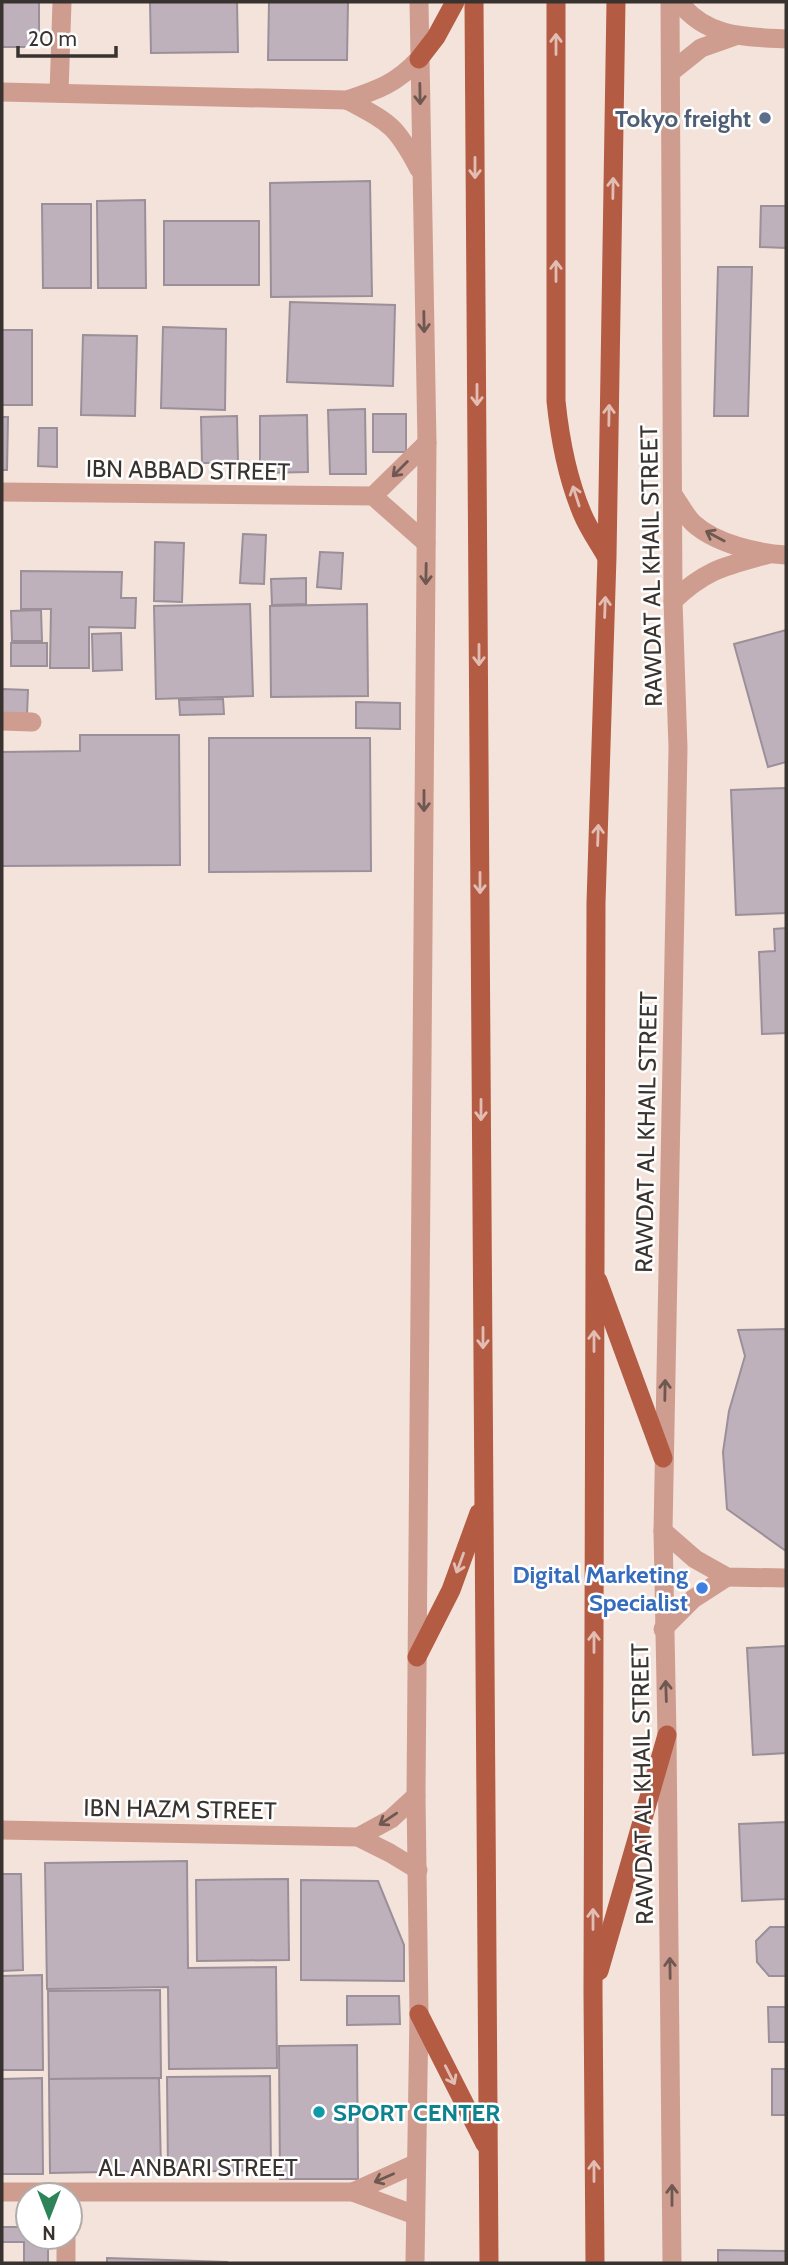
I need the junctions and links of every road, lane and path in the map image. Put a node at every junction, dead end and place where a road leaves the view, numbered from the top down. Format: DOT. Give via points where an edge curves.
graph roads {
  1 [pos="62,2"];
  2 [pos="419,2"];
  3 [pos="455,2"];
  4 [pos="474,2"];
  5 [pos="556,2"];
  6 [pos="616,2"];
  7 [pos="670,2"];
  8 [pos="679,2"];
  9 [pos="736,36"];
  10 [pos="786,39"];
  11 [pos="419,59"];
  12 [pos="671,72"];
  13 [pos="2,92"];
  14 [pos="59,93"];
  15 [pos="347,100"];
  16 [pos="421,173"];
  17 [pos="427,443"];
  18 [pos="2,492"];
  19 [pos="373,496"];
  20 [pos="674,496"];
  21 [pos="426,543"];
  22 [pos="778,554"];
  23 [pos="607,557"];
  24 [pos="673,601"];
  25 [pos="2,722"];
  26 [pos="32,722"];
  27 [pos="594,1270"];
  28 [pos="663,1458"];
  29 [pos="484,1499"];
  30 [pos="663,1531"];
  31 [pos="727,1577"];
  32 [pos="786,1578"];
  33 [pos="663,1629"];
  34 [pos="417,1657"];
  35 [pos="667,1735"];
  36 [pos="416,1796"];
  37 [pos="2,1830"];
  38 [pos="358,1837"];
  39 [pos="418,1870"];
  40 [pos="593,1992"];
  41 [pos="419,2014"];
  42 [pos="488,2149"];
  43 [pos="415,2164"];
  44 [pos="353,2192"];
  45 [pos="84,2193"];
  46 [pos="415,2216"];
  47 [pos="415,2263"];
  48 [pos="489,2263"];
  49 [pos="595,2263"];
  50 [pos="672,2263"];
  1 -- 14 [label="street"];
  2 -- 11 [label="street"];
  3 -- 11 [label="main road"];
  4 -- 29 [label="main road, one-way"];
  23 -- 5 [label="main road, one-way" via="582,514 560,440 556,401"];
  23 -- 6 [label="main road, RAWDAT AL KHAIL STREET, one-way"];
  7 -- 12 [label="street, RAWDAT AL KHAIL STREET"];
  8 -- 9 [label="street" via="698,20"];
  9 -- 10 [label="street"];
  9 -- 12 [label="street" via="701,48"];
  11 -- 15 [label="street" via="381,89"];
  11 -- 16 [label="street, one-way"];
  12 -- 20 [label="street, RAWDAT AL KHAIL STREET"];
  13 -- 14 [label="street"];
  14 -- 15 [label="street"];
  15 -- 16 [label="street" via="387,121 403,138"];
  16 -- 17 [label="street, one-way"];
  17 -- 19 [label="street, one-way"];
  17 -- 21 [label="street"];
  18 -- 19 [label="street, IBN ABBAD STREET"];
  19 -- 21 [label="street"];
  22 -- 20 [label="street, one-way" via="720,540 693,523"];
  20 -- 24 [label="street, RAWDAT AL KHAIL STREET"];
  21 -- 34 [label="street, one-way"];
  22 -- 24 [label="street" via="714,570"];
  27 -- 23 [label="main road, RAWDAT AL KHAIL STREET, one-way" via="596,903"];
  28 -- 24 [label="street, RAWDAT AL KHAIL STREET, one-way" via="678,748"];
  25 -- 26 [label="street"];
  27 -- 28 [label="main road"];
  40 -- 27 [label="main road, RAWDAT AL KHAIL STREET, one-way"];
  28 -- 30 [label="street, RAWDAT AL KHAIL STREET"];
  29 -- 34 [label="main road, one-way" via="451,1590"];
  29 -- 42 [label="main road"];
  30 -- 31 [label="street" via="695,1559"];
  30 -- 33 [label="street, RAWDAT AL KHAIL STREET"];
  31 -- 32 [label="street"];
  31 -- 33 [label="street" via="693,1598"];
  35 -- 33 [label="street, RAWDAT AL KHAIL STREET, one-way"];
  34 -- 36 [label="street"];
  35 -- 40 [label="main road"];
  50 -- 35 [label="street, RAWDAT AL KHAIL STREET, one-way"];
  36 -- 38 [label="street, IBN HAZM STREET, one-way" via="391,1819"];
  36 -- 39 [label="street"];
  37 -- 38 [label="street, IBN HAZM STREET"];
  38 -- 39 [label="street, IBN HAZM STREET"];
  39 -- 41 [label="street"];
  49 -- 40 [label="main road, RAWDAT AL KHAIL STREET, one-way"];
  41 -- 42 [label="main road, one-way"];
  41 -- 43 [label="street"];
  42 -- 48 [label="main road"];
  43 -- 44 [label="street, AL ANBARI STREET, one-way"];
  43 -- 46 [label="street"];
  44 -- 45 [label="street, AL ANBARI STREET"];
  44 -- 46 [label="street, AL ANBARI STREET"];
  46 -- 47 [label="street"];
}
